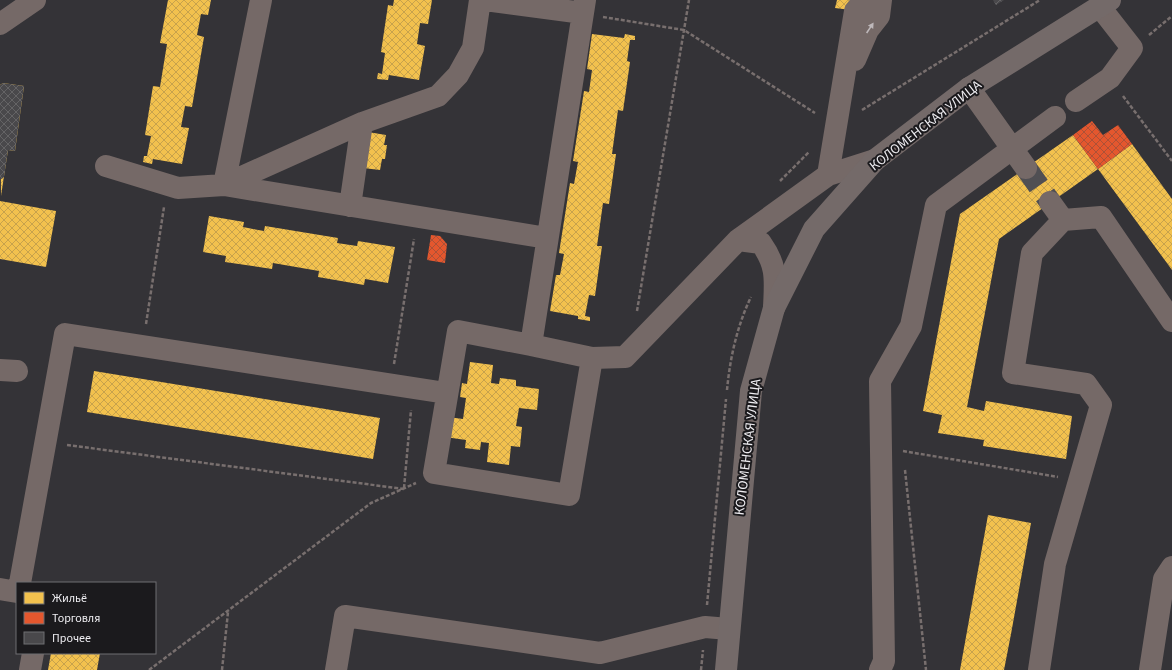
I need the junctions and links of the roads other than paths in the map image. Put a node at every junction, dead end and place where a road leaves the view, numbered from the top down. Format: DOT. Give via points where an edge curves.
graph roads {
  1 [pos="35,0"];
  2 [pos="261,0"];
  3 [pos="480,0"];
  4 [pos="485,0"];
  5 [pos="881,0"];
  6 [pos="1105,3"];
  7 [pos="856,4"];
  8 [pos="584,7"];
  9 [pos="0,24"];
  10 [pos="969,88"];
  11 [pos="843,89"];
  12 [pos="1076,101"];
  13 [pos="1055,118"];
  14 [pos="362,122"];
  15 [pos="1012,148"];
  16 [pos="874,160"];
  17 [pos="106,166"];
  18 [pos="1026,168"];
  19 [pos="828,176"];
  20 [pos="224,185"];
  21 [pos="1050,202"];
  22 [pos="350,206"];
  23 [pos="1063,220"];
  24 [pos="547,238"];
  25 [pos="738,240"];
  26 [pos="774,308"];
  27 [pos="1172,321"];
  28 [pos="531,346"];
  29 [pos="592,358"];
  30 [pos="446,393"];
  31 [pos="1172,566"];
  32 [pos="20,582"];
  33 [pos="0,589"];
  34 [pos="16,592"];
  35 [pos="729,629"];
  36 [pos="32,654"];
  37 [pos="599,662"];
  38 [pos="30,670"];
  39 [pos="336,670"];
  40 [pos="726,670"];
  41 [pos="880,670"];
  42 [pos="1039,670"];
  43 [pos="1150,670"];
  1 -- 9 [label="street"];
  2 -- 20 [label="street"];
  3 -- 14 [label="street" via="472,48 458,75 438,96"];
  4 -- 8 [label="street"];
  11 -- 5 [label="street, one-way" via="868,30 879,16"];
  6 -- 10 [label="main road, КОЛОМЕНСКАЯ УЛИЦА"];
  6 -- 12 [label="street" via="1132,48 1110,78"];
  7 -- 11 [label="street"];
  8 -- 24 [label="street"];
  10 -- 15 [label="street"];
  10 -- 16 [label="main road, КОЛОМЕНСКАЯ УЛИЦА"];
  11 -- 19 [label="street"];
  13 -- 15 [label="street"];
  14 -- 20 [label="street"];
  14 -- 22 [label="street"];
  15 -- 18 [label="street"];
  15 -- 41 [label="street" via="936,205 911,326 880,381 884,661"];
  16 -- 19 [label="street"];
  16 -- 26 [label="main road, КОЛОМЕНСКАЯ УЛИЦА" via="814,229"];
  17 -- 20 [label="street" via="178,188"];
  19 -- 25 [label="street"];
  20 -- 22 [label="street"];
  21 -- 23 [label="street"];
  22 -- 24 [label="street"];
  23 -- 27 [label="street" via="1101,217"];
  23 -- 42 [label="street" via="1032,253 1012,373 1086,384 1101,404 1055,564"];
  24 -- 28 [label="street"];
  25 -- 26 [label="street" via="761,243 772,258 775,280"];
  25 -- 29 [label="street" via="625,357"];
  26 -- 35 [label="main road, КОЛОМЕНСКАЯ УЛИЦА" via="751,391"];
  28 -- 29 [label="street"];
  28 -- 30 [label="street" via="458,331"];
  29 -- 30 [label="street" via="569,495 434,473"];
  30 -- 32 [label="street" via="65,334"];
  31 -- 43 [label="street" via="1164,579"];
  33 -- 34 [label="street"];
  35 -- 37 [label="street" via="705,627"];
  35 -- 40 [label="main road, КОЛОМЕНСКАЯ УЛИЦА"];
  36 -- 38 [label="street"];
  37 -- 39 [label="street" via="345,616"];
}
